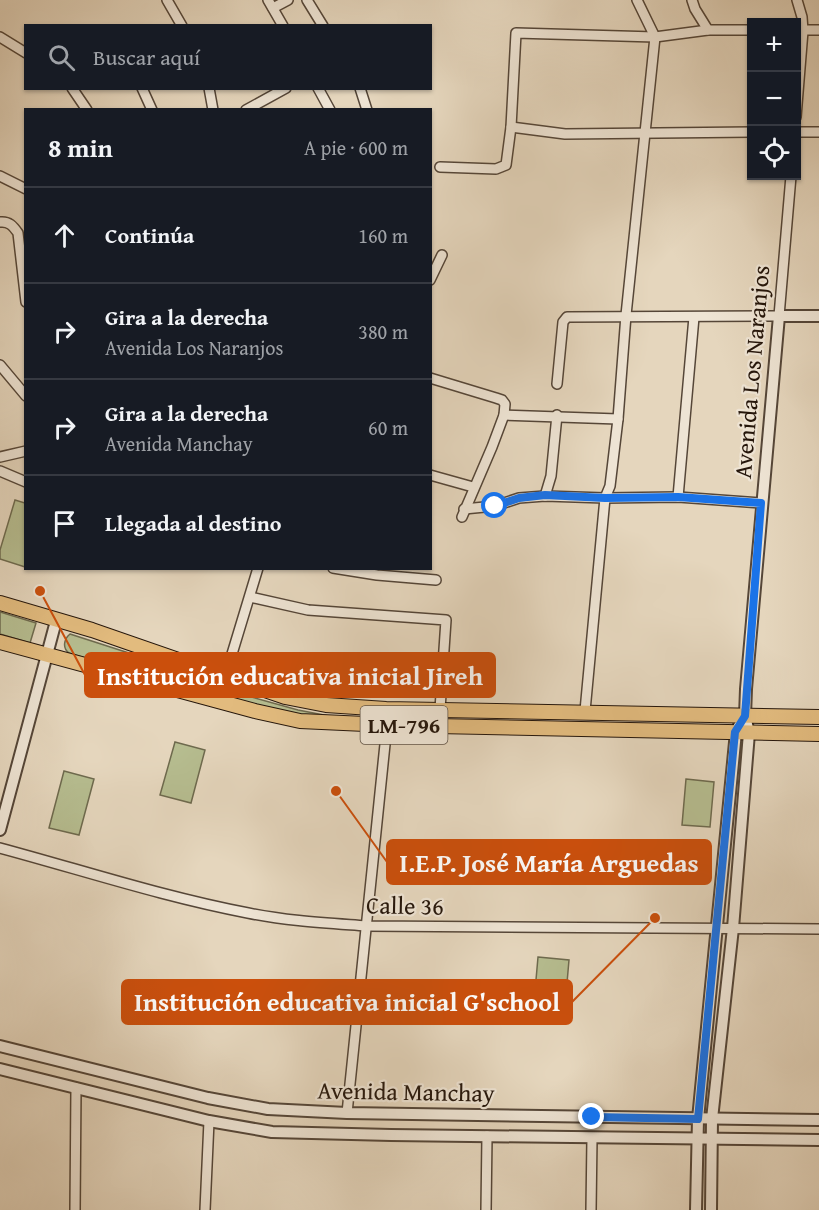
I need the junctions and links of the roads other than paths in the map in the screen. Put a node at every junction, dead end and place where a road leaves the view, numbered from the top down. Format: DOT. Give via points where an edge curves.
graph roads {
  1 [pos="167,0"];
  2 [pos="288,0"];
  3 [pos="307,0"];
  4 [pos="637,0"];
  5 [pos="692,0"];
  6 [pos="797,0"];
  7 [pos="271,4"];
  8 [pos="181,24"];
  9 [pos="282,24"];
  10 [pos="322,24"];
  11 [pos="801,24"];
  12 [pos="708,30"];
  13 [pos="747,30"];
  14 [pos="819,30"];
  15 [pos="801,31"];
  16 [pos="0,37"];
  17 [pos="655,38"];
  18 [pos="24,52"];
  19 [pos="73,90"];
  20 [pos="143,90"];
  21 [pos="209,90"];
  22 [pos="319,90"];
  23 [pos="361,90"];
  24 [pos="269,93"];
  25 [pos="86,108"];
  26 [pos="151,108"];
  27 [pos="213,108"];
  28 [pos="249,108"];
  29 [pos="329,108"];
  30 [pos="366,108"];
  31 [pos="511,127"];
  32 [pos="645,132"];
  33 [pos="747,132"];
  34 [pos="801,132"];
  35 [pos="819,132"];
  36 [pos="440,167"];
  37 [pos="0,176"];
  38 [pos="791,180"];
  39 [pos="24,188"];
  40 [pos="0,222"];
  41 [pos="442,255"];
  42 [pos="432,276"];
  43 [pos="24,285"];
  44 [pos="626,315"];
  45 [pos="779,316"];
  46 [pos="819,316"];
  47 [pos="694,317"];
  48 [pos="0,365"];
  49 [pos="432,379"];
  50 [pos="557,384"];
  51 [pos="24,394"];
  52 [pos="504,415"];
  53 [pos="557,415"];
  54 [pos="618,419"];
  55 [pos="24,451"];
  56 [pos="0,457"];
  57 [pos="0,471"];
  58 [pos="432,476"];
  59 [pos="24,481"];
  60 [pos="473,487"];
  61 [pos="545,495"];
  62 [pos="678,497"];
  63 [pos="605,498"];
  64 [pos="761,503"];
  65 [pos="257,570"];
  66 [pos="346,570"];
  67 [pos="436,579"];
  68 [pos="250,597"];
  69 [pos="0,603"];
  70 [pos="56,621"];
  71 [pos="0,642"];
  72 [pos="47,655"];
  73 [pos="225,677"];
  74 [pos="440,709"];
  75 [pos="585,711"];
  76 [pos="745,716"];
  77 [pos="819,717"];
  78 [pos="387,725"];
  79 [pos="742,733"];
  80 [pos="819,734"];
  81 [pos="0,830"];
  82 [pos="0,848"];
  83 [pos="366,926"];
  84 [pos="717,928"];
  85 [pos="733,928"];
  86 [pos="819,929"];
  87 [pos="0,1046"];
  88 [pos="0,1069"];
  89 [pos="76,1088"];
  90 [pos="347,1113"];
  91 [pos="698,1119"];
  92 [pos="712,1119"];
  93 [pos="208,1120"];
  94 [pos="819,1120"];
  95 [pos="487,1136"];
  96 [pos="592,1138"];
  97 [pos="698,1140"];
  98 [pos="711,1140"];
  99 [pos="819,1140"];
  100 [pos="75,1210"];
  101 [pos="205,1210"];
  102 [pos="486,1210"];
  103 [pos="591,1210"];
  104 [pos="696,1210"];
  105 [pos="711,1210"];
  1 -- 8 [label="street"];
  2 -- 7 [label="street"];
  3 -- 10 [label="street"];
  4 -- 17 [label="street"];
  5 -- 12 [label="street"];
  6 -- 11 [label="street"];
  7 -- 9 [label="street"];
  12 -- 13 [label="street"];
  12 -- 17 [label="street"];
  14 -- 15 [label="street"];
  16 -- 18 [label="street"];
  17 -- 31 [label="street" via="516,33"];
  17 -- 32 [label="street"];
  19 -- 25 [label="street"];
  20 -- 26 [label="street"];
  21 -- 27 [label="street"];
  22 -- 29 [label="street"];
  23 -- 30 [label="street"];
  24 -- 28 [label="street"];
  31 -- 32 [label="street" via="565,134"];
  31 -- 36 [label="street" via="506,165 496,169"];
  32 -- 33 [label="street"];
  32 -- 44 [label="street"];
  34 -- 35 [label="street"];
  37 -- 39 [label="street"];
  38 -- 45 [label="street, Avenida Los Naranjos"];
  40 -- 43 [label="street" via="12,225 18,233"];
  41 -- 42 [label="street"];
  44 -- 47 [label="street"];
  44 -- 50 [label="street" via="567,317 563,322"];
  44 -- 54 [label="street"];
  45 -- 46 [label="street"];
  45 -- 47 [label="street"];
  45 -- 64 [label="street, Avenida Los Naranjos"];
  47 -- 62 [label="street"];
  48 -- 51 [label="street"];
  49 -- 52 [label="street" via="502,400 506,407"];
  52 -- 53 [label="street"];
  52 -- 60 [label="street"];
  53 -- 54 [label="street"];
  53 -- 61 [label="street" via="551,476"];
  54 -- 63 [label="street"];
  55 -- 56 [label="street"];
  57 -- 59 [label="street"];
  58 -- 60 [label="street"];
  60 -- 61 [label="street" via="463,513"];
  61 -- 63 [label="street"];
  62 -- 63 [label="street"];
  62 -- 64 [label="street"];
  63 -- 75 [label="street"];
  64 -- 76 [label="street, Avenida Los Naranjos"];
  65 -- 68 [label="street"];
  66 -- 67 [label="street"];
  68 -- 73 [label="street"];
  68 -- 74 [label="street" via="308,610 446,620"];
  69 -- 70 [label="main road, LM-796"];
  70 -- 72 [label="street"];
  70 -- 73 [label="main road, LM-796"];
  71 -- 72 [label="main road, LM-796"];
  72 -- 78 [label="main road, LM-796" via="281,717 318,723"];
  72 -- 81 [label="street"];
  73 -- 74 [label="main road, LM-796" via="285,697 326,705"];
  74 -- 75 [label="main road, LM-796"];
  75 -- 76 [label="main road, LM-796"];
  76 -- 77 [label="main road, LM-796"];
  76 -- 79 [label="street, Avenida Los Naranjos"];
  78 -- 79 [label="main road, LM-796"];
  78 -- 83 [label="street"];
  79 -- 80 [label="main road, LM-796"];
  79 -- 84 [label="street, Avenida Los Naranjos"];
  79 -- 85 [label="street, Avenida Los Naranjos"];
  82 -- 83 [label="street, Calle 36" via="233,910 296,921"];
  83 -- 84 [label="street, Calle 36"];
  83 -- 90 [label="street"];
  84 -- 85 [label="street, Calle 36"];
  84 -- 91 [label="street, Avenida Los Naranjos"];
  85 -- 86 [label="street, Calle 36"];
  85 -- 92 [label="street, Avenida Los Naranjos"];
  87 -- 90 [label="street, Avenida Manchay" via="230,1103"];
  88 -- 89 [label="street, Avenida Manchay"];
  89 -- 93 [label="street, Avenida Manchay"];
  89 -- 100 [label="street"];
  90 -- 91 [label="street, Avenida Manchay"];
  91 -- 92 [label="street, Avenida Manchay"];
  91 -- 97 [label="street, Avenida Los Naranjos"];
  92 -- 94 [label="street, Avenida Manchay"];
  92 -- 98 [label="street, Avenida Los Naranjos"];
  93 -- 95 [label="street, Avenida Manchay" via="291,1133"];
  93 -- 101 [label="street"];
  95 -- 96 [label="street, Avenida Manchay"];
  95 -- 102 [label="street"];
  96 -- 97 [label="street, Avenida Manchay"];
  96 -- 103 [label="street"];
  97 -- 98 [label="street, Avenida Manchay"];
  97 -- 104 [label="street, Avenida Los Naranjos"];
  98 -- 99 [label="street, Avenida Manchay"];
  98 -- 105 [label="street, Avenida Los Naranjos"];
}
